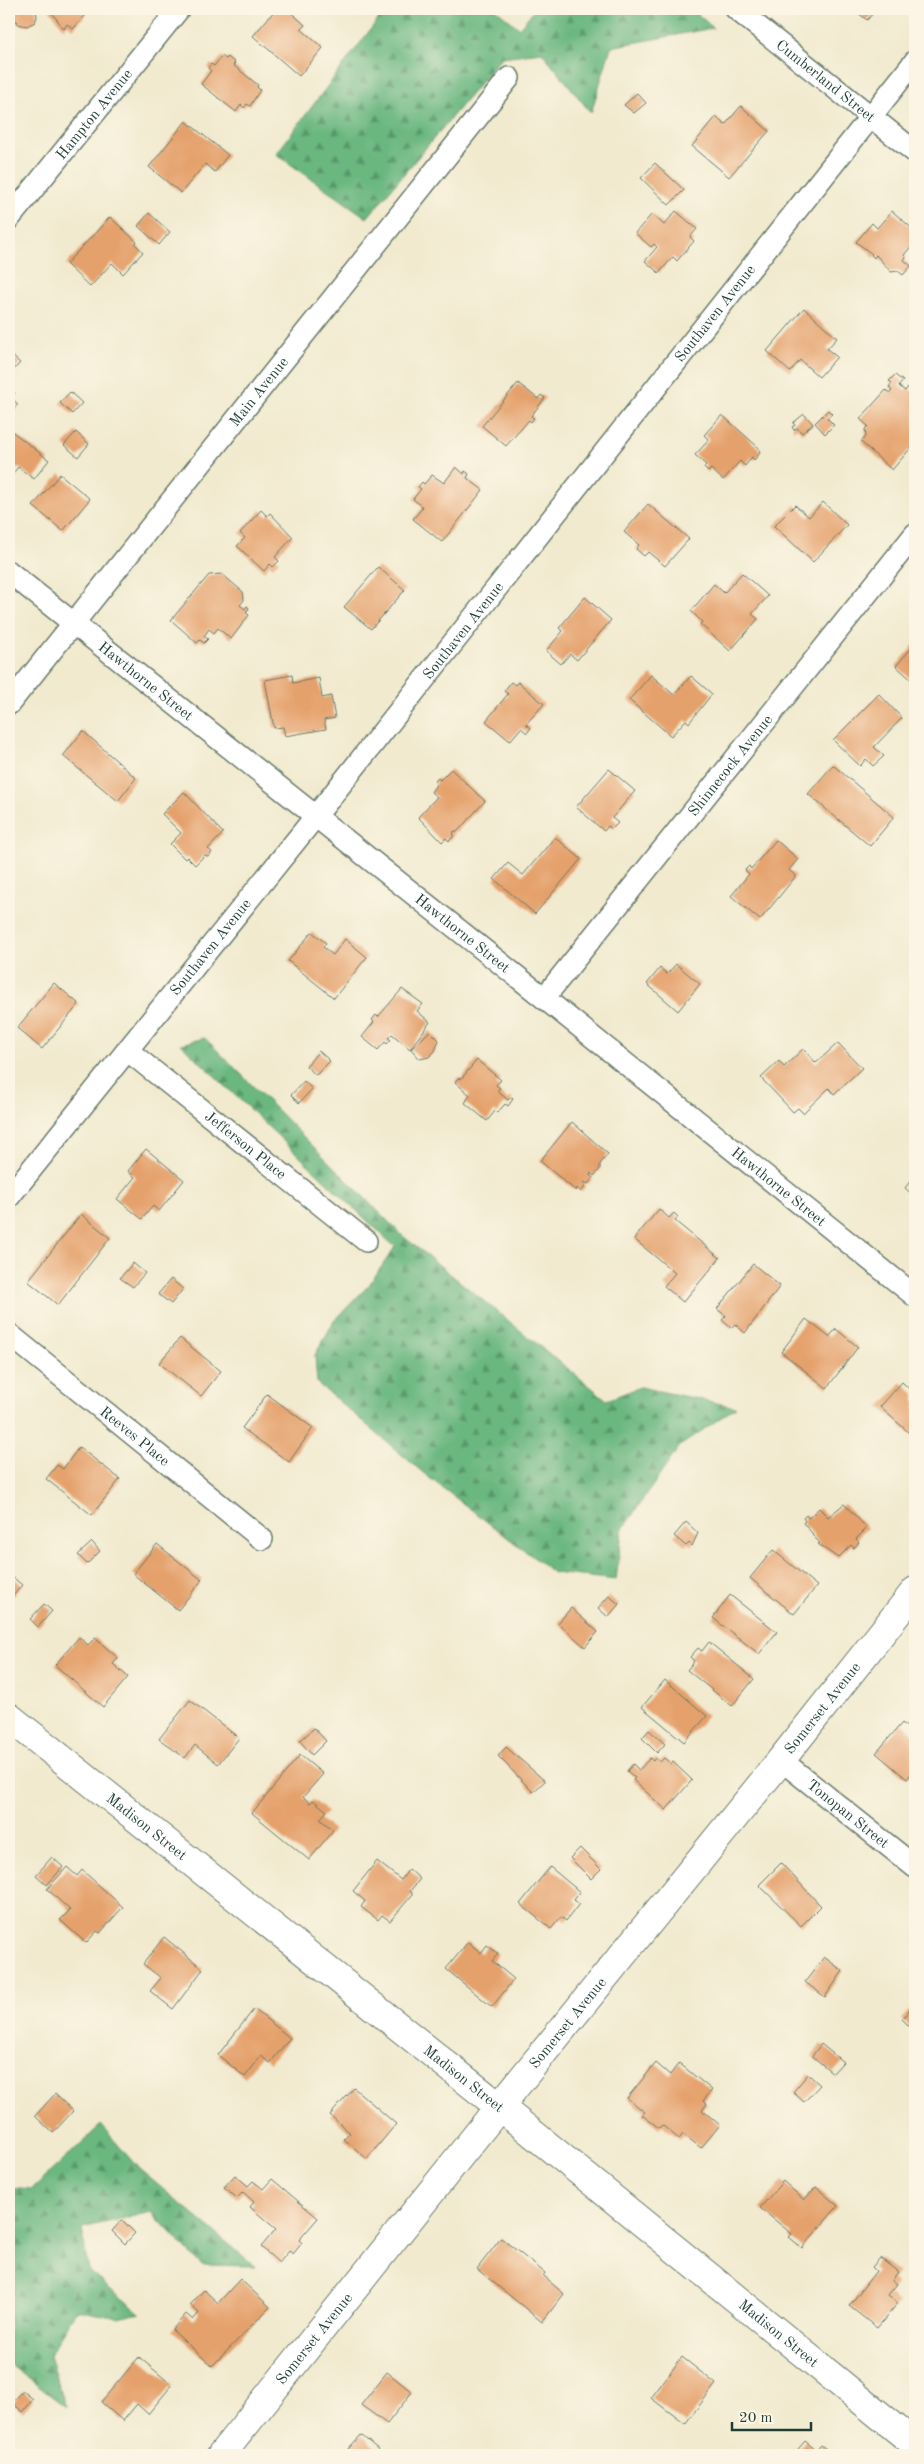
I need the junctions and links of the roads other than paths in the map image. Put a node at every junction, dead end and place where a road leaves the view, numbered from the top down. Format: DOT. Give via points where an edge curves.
graph roads {
  1 [pos="180,9"];
  2 [pos="736,9"];
  3 [pos="915,61"];
  4 [pos="509,78"];
  5 [pos="871,117"];
  6 [pos="915,152"];
  7 [pos="9,219"];
  8 [pos="915,534"];
  9 [pos="9,572"];
  10 [pos="73,623"];
  11 [pos="9,704"];
  12 [pos="315,817"];
  13 [pos="544,998"];
  14 [pos="127,1050"];
  15 [pos="9,1197"];
  16 [pos="366,1241"];
  17 [pos="915,1296"];
  18 [pos="9,1334"];
  19 [pos="262,1539"];
  20 [pos="915,1591"];
  21 [pos="9,1716"];
  22 [pos="781,1760"];
  23 [pos="915,1867"];
  24 [pos="499,2106"];
  25 [pos="915,2444"];
  26 [pos="221,2455"];
  1 -- 7 [label="street, Hampton Avenue"];
  2 -- 5 [label="street, Cumberland Street"];
  3 -- 5 [label="street, Southaven Avenue"];
  4 -- 10 [label="street, Main Avenue"];
  5 -- 6 [label="street, Cumberland Street"];
  5 -- 12 [label="street, Southaven Avenue"];
  8 -- 13 [label="street, Shinnecock Avenue"];
  9 -- 10 [label="street, Hawthorne Street"];
  10 -- 11 [label="street, Main Avenue"];
  10 -- 12 [label="street, Hawthorne Street"];
  12 -- 13 [label="street, Hawthorne Street"];
  12 -- 14 [label="street, Southaven Avenue"];
  13 -- 17 [label="street, Hawthorne Street"];
  14 -- 15 [label="street, Southaven Avenue"];
  14 -- 16 [label="street, Jefferson Place"];
  18 -- 19 [label="street, Reeves Place"];
  20 -- 22 [label="street, Somerset Avenue"];
  21 -- 24 [label="street, Madison Street"];
  22 -- 23 [label="street, Tonopan Street"];
  22 -- 24 [label="street, Somerset Avenue"];
  24 -- 25 [label="street, Madison Street"];
  24 -- 26 [label="street, Somerset Avenue"];
}
